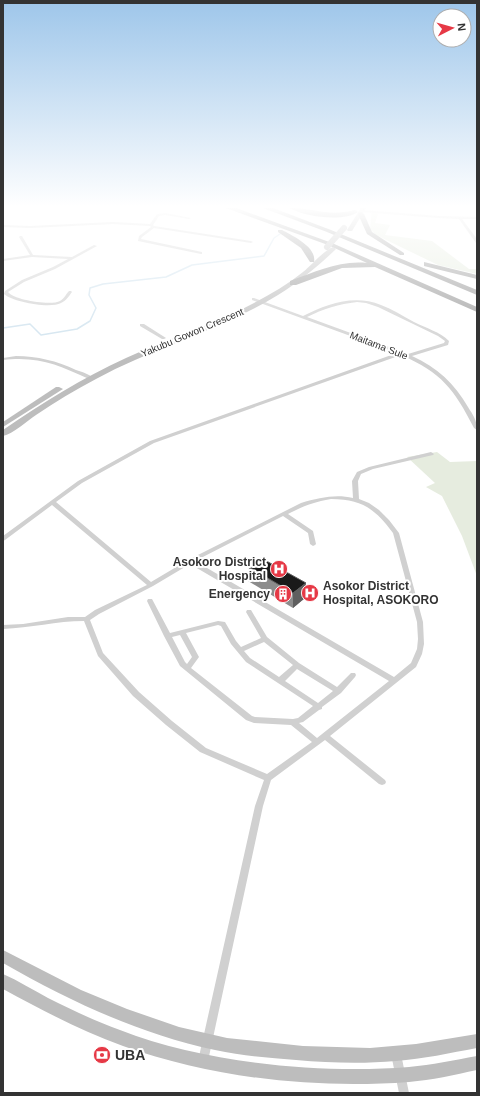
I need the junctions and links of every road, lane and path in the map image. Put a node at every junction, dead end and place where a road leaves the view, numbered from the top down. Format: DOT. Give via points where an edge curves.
graph roads {
  1 [pos="71,259"];
  2 [pos="315,259"];
  3 [pos="320,259"];
  4 [pos="364,259"];
  5 [pos="368,259"];
  6 [pos="414,259"];
  7 [pos="382,260"];
  8 [pos="312,261"];
  9 [pos="374,263"];
  10 [pos="431,266"];
  11 [pos="477,277"];
  12 [pos="293,283"];
  13 [pos="477,286"];
  14 [pos="70,292"];
  15 [pos="477,293"];
  16 [pos="446,296"];
  17 [pos="253,299"];
  18 [pos="261,302"];
  19 [pos="477,302"];
  20 [pos="477,310"];
  21 [pos="477,315"];
  22 [pos="304,317"];
  23 [pos="142,325"];
  24 [pos="164,338"];
  25 [pos="401,353"];
  26 [pos="408,356"];
  27 [pos="3,359"];
  28 [pos="84,374"];
  29 [pos="91,378"];
  30 [pos="5,427"];
  31 [pos="477,428"];
  32 [pos="3,434"];
  33 [pos="431,454"];
  34 [pos="356,499"];
  35 [pos="52,502"];
  36 [pos="284,514"];
  37 [pos="3,538"];
  38 [pos="313,544"];
  39 [pos="190,562"];
  40 [pos="151,585"];
  41 [pos="150,601"];
  42 [pos="249,612"];
  43 [pos="86,619"];
  44 [pos="3,627"];
  45 [pos="182,632"];
  46 [pos="167,636"];
  47 [pos="265,638"];
  48 [pos="239,650"];
  49 [pos="297,665"];
  50 [pos="188,667"];
  51 [pos="353,675"];
  52 [pos="280,681"];
  53 [pos="395,681"];
  54 [pos="338,691"];
  55 [pos="319,707"];
  56 [pos="293,722"];
  57 [pos="325,736"];
  58 [pos="317,742"];
  59 [pos="268,778"];
  60 [pos="382,782"];
  61 [pos="3,956"];
  62 [pos="3,980"];
  63 [pos="207,1041"];
  64 [pos="477,1041"];
  65 [pos="396,1054"];
  66 [pos="203,1061"];
  67 [pos="477,1063"];
  68 [pos="400,1075"];
  69 [pos="404,1093"];
  1 -- 14 [label="street" via="23,281 6,294 22,300 57,304"];
  2 -- 8 [label="main road, Yakubu Gowon Crescent"];
  3 -- 12 [label="main road, Yakubu Gowon Crescent"];
  4 -- 9 [label="highway"];
  5 -- 9 [label="highway"];
  6 -- 10 [label="highway"];
  7 -- 9 [label="highway"];
  7 -- 12 [label="highway" via="344,265"];
  7 -- 15 [label="highway"];
  7 -- 16 [label="highway"];
  7 -- 19 [label="highway"];
  8 -- 17 [label="main road, Yakubu Gowon Crescent" via="277,286"];
  10 -- 11 [label="highway"];
  10 -- 13 [label="highway"];
  12 -- 18 [label="main road, Yakubu Gowon Crescent"];
  16 -- 20 [label="highway"];
  16 -- 21 [label="highway"];
  17 -- 18 [label="street, Maitama Sule"];
  17 -- 24 [label="main road, Yakubu Gowon Crescent"];
  18 -- 22 [label="street, Maitama Sule"];
  18 -- 29 [label="main road, Yakubu Gowon Crescent"];
  22 -- 25 [label="street, Maitama Sule"];
  22 -- 26 [label="street" via="330,305 364,302 375,304 447,341 446,344"];
  23 -- 24 [label="street"];
  24 -- 28 [label="main road, Yakubu Gowon Crescent"];
  25 -- 26 [label="street, Maitama Sule"];
  25 -- 35 [label="street" via="152,442 80,482"];
  26 -- 31 [label="street, Maitama Sule" via="433,370 452,386"];
  27 -- 28 [label="street" via="26,356"];
  28 -- 29 [label="street"];
  28 -- 30 [label="main road, Yakubu Gowon Crescent" via="38,401"];
  29 -- 30 [label="main road, Yakubu Gowon Crescent"];
  30 -- 32 [label="main road, Yakubu Gowon Crescent"];
  33 -- 34 [label="street" via="359,473 355,481"];
  34 -- 36 [label="street" via="320,498"];
  34 -- 53 [label="street" via="367,503 389,521 396,533 420,622 421,652 414,665"];
  35 -- 37 [label="street"];
  35 -- 40 [label="street"];
  36 -- 38 [label="street" via="311,532"];
  36 -- 39 [label="street"];
  39 -- 40 [label="street"];
  39 -- 53 [label="street"];
  40 -- 43 [label="street"];
  41 -- 46 [label="street"];
  42 -- 47 [label="street"];
  43 -- 44 [label="street"];
  43 -- 59 [label="street" via="100,654 136,694 168,723 203,750"];
  45 -- 46 [label="street"];
  45 -- 48 [label="street" via="223,624"];
  45 -- 50 [label="street" via="196,657"];
  46 -- 50 [label="street" via="182,664"];
  47 -- 48 [label="street"];
  47 -- 49 [label="street"];
  48 -- 52 [label="street" via="248,660"];
  49 -- 52 [label="street"];
  49 -- 54 [label="street"];
  50 -- 56 [label="street" via="249,718"];
  51 -- 54 [label="street"];
  52 -- 55 [label="street"];
  53 -- 57 [label="street"];
  54 -- 55 [label="street"];
  55 -- 56 [label="street"];
  56 -- 58 [label="street"];
  57 -- 58 [label="street"];
  57 -- 60 [label="street"];
  58 -- 59 [label="street"];
  59 -- 63 [label="street" via="258,806"];
  61 -- 63 [label="main road" via="71,992 127,1017"];
  62 -- 66 [label="main road" via="87,1024 140,1044"];
  63 -- 65 [label="main road" via="314,1054"];
  63 -- 66 [label="street"];
  64 -- 65 [label="main road"];
  65 -- 68 [label="street"];
  66 -- 68 [label="main road" via="290,1074"];
  67 -- 68 [label="main road"];
  68 -- 69 [label="street"];
}
